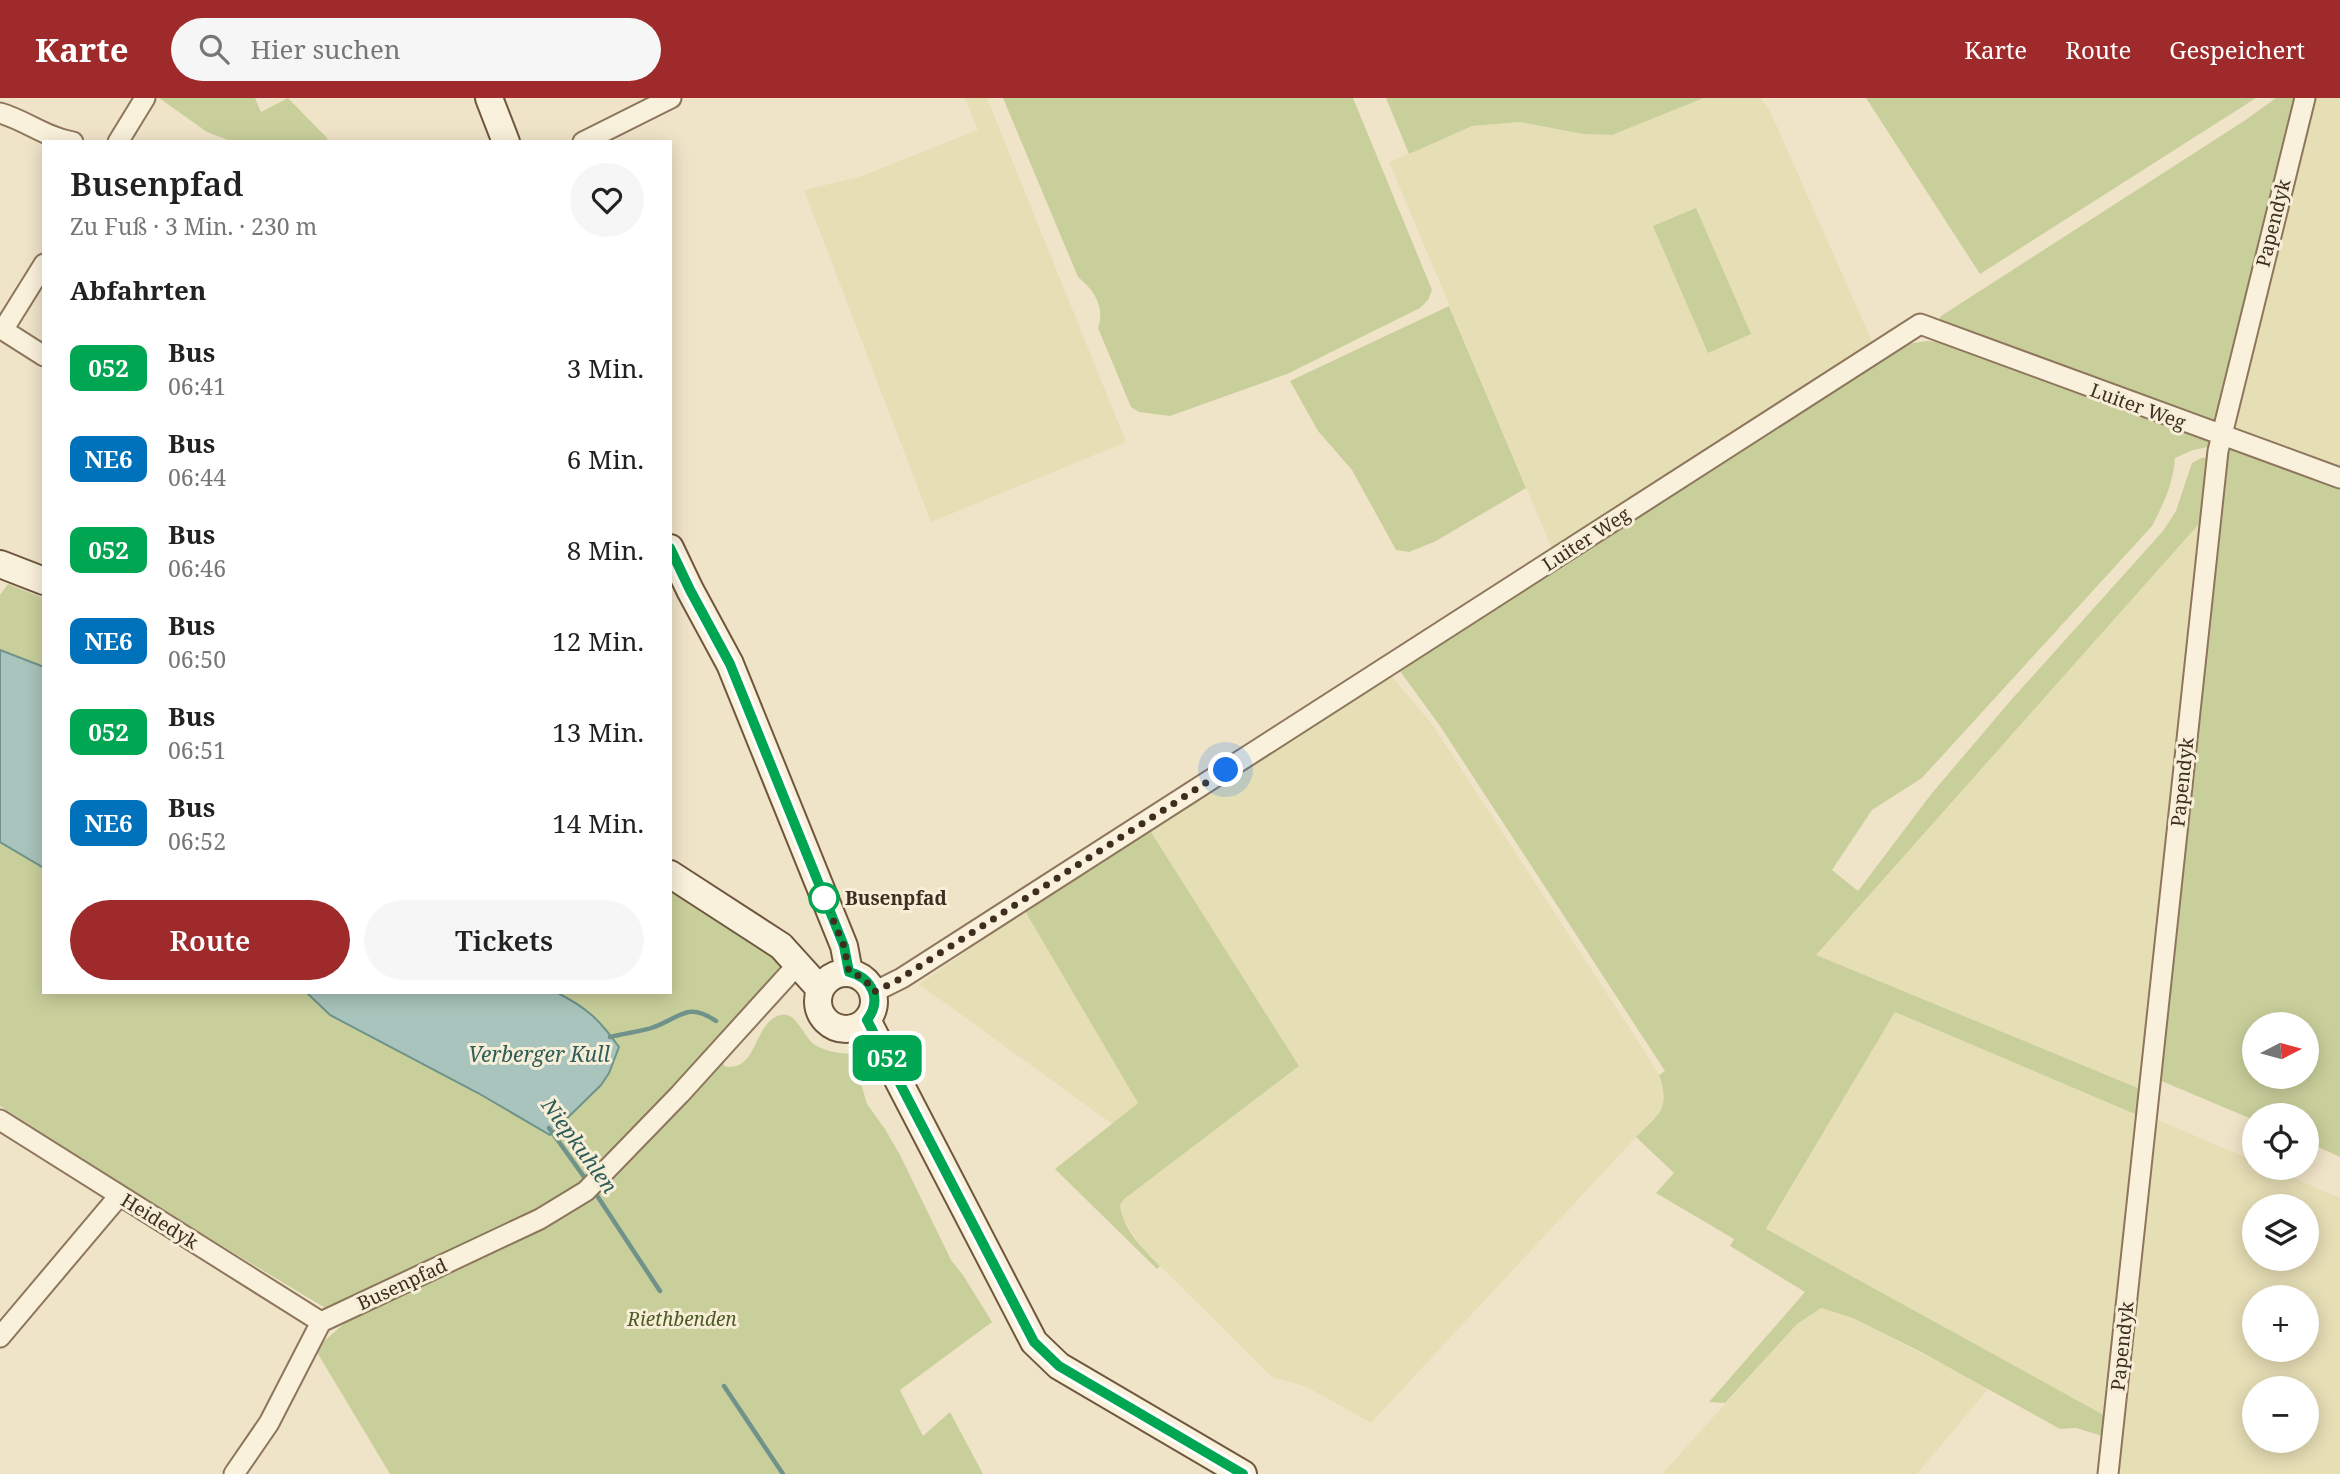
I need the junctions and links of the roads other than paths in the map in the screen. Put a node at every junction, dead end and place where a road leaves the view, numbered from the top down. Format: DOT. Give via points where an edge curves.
graph roads {
  1 [pos="145,98"];
  2 [pos="489,98"];
  3 [pos="671,98"];
  4 [pos="2305,98"];
  5 [pos="0,113"];
  6 [pos="60,140"];
  7 [pos="119,140"];
  8 [pos="505,140"];
  9 [pos="587,140"];
  10 [pos="42,267"];
  11 [pos="1,329"];
  12 [pos="42,355"];
  13 [pos="2220,436"];
  14 [pos="2340,478"];
  15 [pos="672,552"];
  16 [pos="0,564"];
  17 [pos="42,580"];
  18 [pos="672,875"];
  19 [pos="798,964"];
  20 [pos="849,972"];
  21 [pos="820,989"];
  22 [pos="874,992"];
  23 [pos="867,1020"];
  24 [pos="0,1120"];
  25 [pos="119,1196"];
  26 [pos="321,1322"];
  27 [pos="0,1337"];
  28 [pos="234,1474"];
  29 [pos="1243,1474"];
  30 [pos="2108,1474"];
  1 -- 7 [label="street"];
  2 -- 8 [label="main road"];
  3 -- 9 [label="street"];
  4 -- 13 [label="street, Papendyk"];
  5 -- 6 [label="street"];
  10 -- 11 [label="street"];
  11 -- 12 [label="street"];
  13 -- 14 [label="street, Luiter Weg"];
  13 -- 22 [label="street, Luiter Weg" via="1920,324 912,972"];
  13 -- 30 [label="street, Papendyk"];
  15 -- 20 [label="main road" via="730,664 844,946"];
  16 -- 17 [label="main road"];
  18 -- 19 [label="main road" via="768,937"];
  19 -- 21 [label="main road"];
  19 -- 26 [label="street, Busenpfad" via="591,1187 540,1219"];
  20 -- 21 [label="main road" via="832,976"];
  20 -- 22 [label="main road" via="864,978"];
  21 -- 23 [label="main road" via="820,1011 830,1024 853,1028"];
  22 -- 23 [label="main road" via="874,1007"];
  23 -- 29 [label="main road" via="1034,1342 1059,1366"];
  24 -- 25 [label="street, Heidedyk"];
  25 -- 26 [label="street, Heidedyk"];
  25 -- 27 [label="street"];
  26 -- 28 [label="street" via="269,1423"];
}
